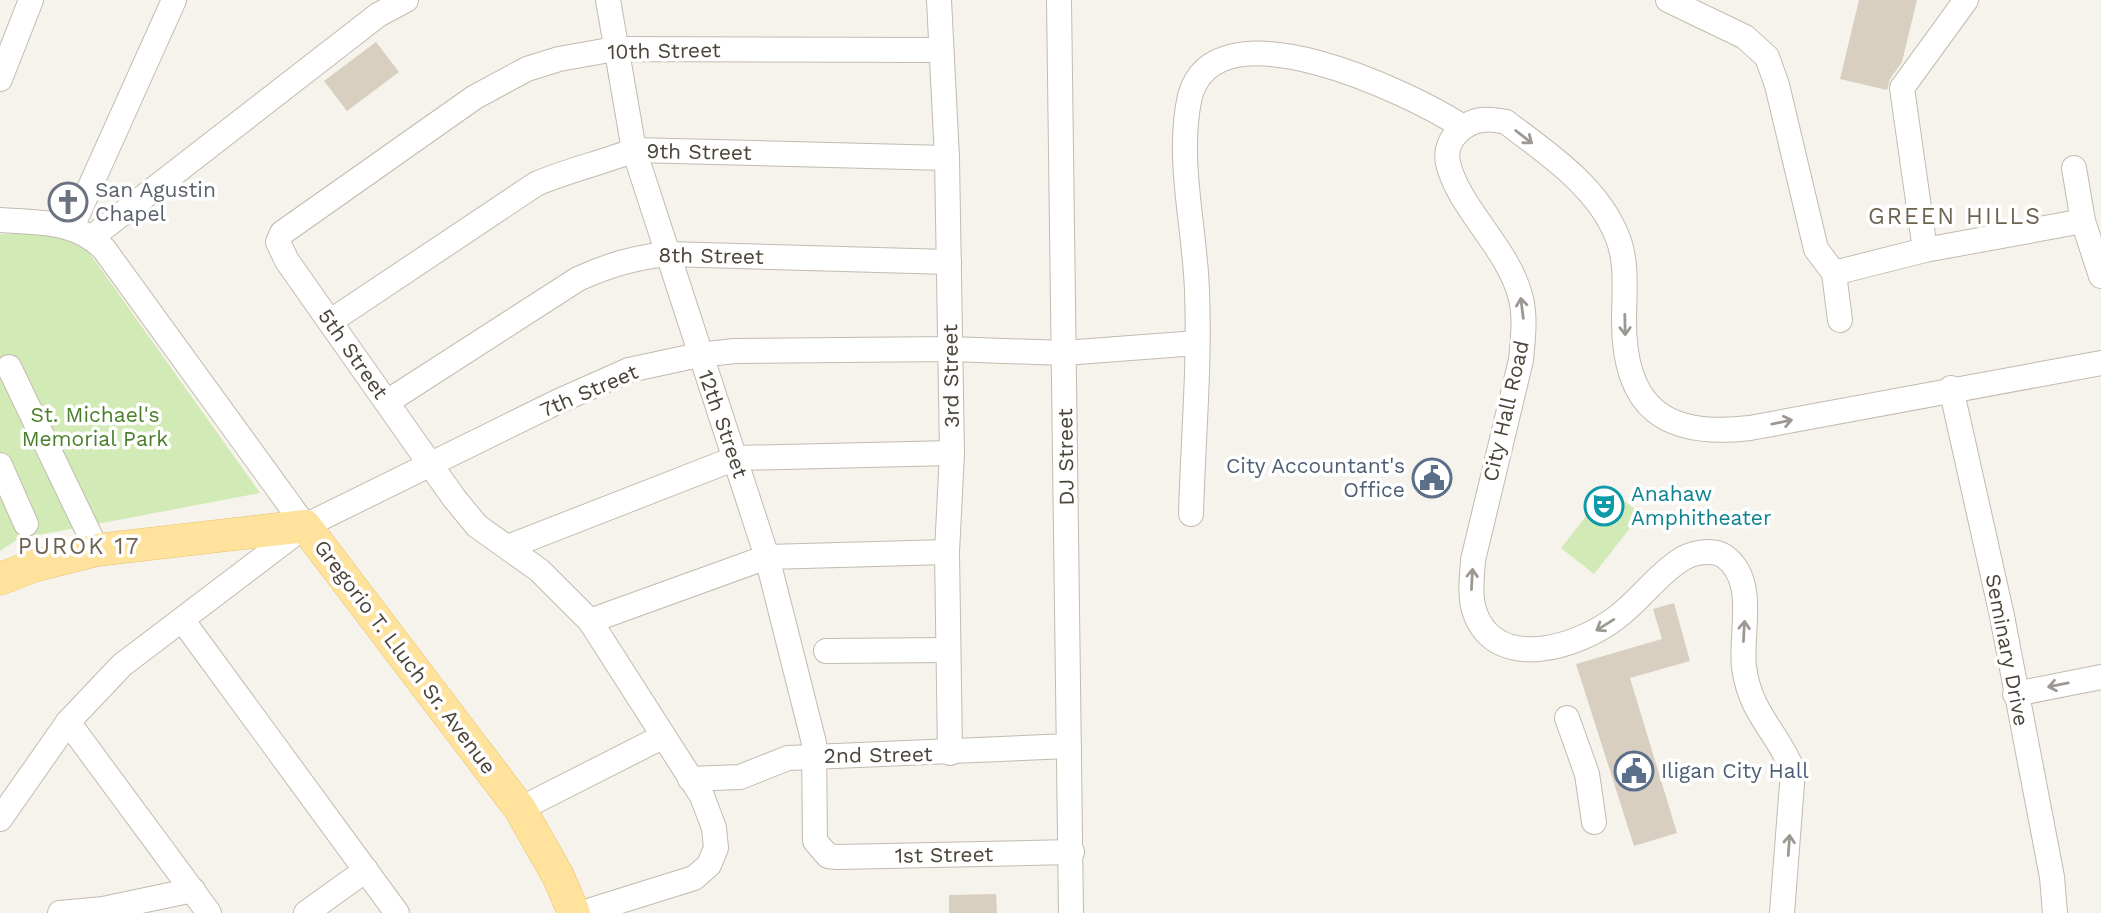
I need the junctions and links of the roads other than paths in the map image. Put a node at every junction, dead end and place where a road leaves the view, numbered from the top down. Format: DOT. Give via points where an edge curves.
graph roads {
  1 [pos="31,0"];
  2 [pos="174,0"];
  3 [pos="406,0"];
  4 [pos="608,0"];
  5 [pos="939,0"];
  6 [pos="1059,0"];
  7 [pos="1668,0"];
  8 [pos="1966,0"];
  9 [pos="374,7"];
  10 [pos="615,49"];
  11 [pos="940,50"];
  12 [pos="0,79"];
  13 [pos="1463,127"];
  14 [pos="634,150"];
  15 [pos="947,158"];
  16 [pos="2074,168"];
  17 [pos="0,220"];
  18 [pos="2083,220"];
  19 [pos="82,232"];
  20 [pos="278,242"];
  21 [pos="1925,250"];
  22 [pos="668,254"];
  23 [pos="949,262"];
  24 [pos="1834,273"];
  25 [pos="2101,276"];
  26 [pos="1840,320"];
  27 [pos="331,321"];
  28 [pos="1197,343"];
  29 [pos="950,349"];
  30 [pos="1065,353"];
  31 [pos="699,355"];
  32 [pos="2101,363"];
  33 [pos="9,367"];
  34 [pos="1951,388"];
  35 [pos="387,402"];
  36 [pos="952,453"];
  37 [pos="736,458"];
  38 [pos="0,465"];
  39 [pos="431,465"];
  40 [pos="1191,513"];
  41 [pos="26,524"];
  42 [pos="305,526"];
  43 [pos="508,547"];
  44 [pos="97,550"];
  45 [pos="947,552"];
  46 [pos="767,557"];
  47 [pos="0,579"];
  48 [pos="183,621"];
  49 [pos="590,621"];
  50 [pos="948,650"];
  51 [pos="826,651"];
  52 [pos="2101,677"];
  53 [pos="2015,694"];
  54 [pos="1567,718"];
  55 [pos="68,722"];
  56 [pos="662,737"];
  57 [pos="1069,746"];
  58 [pos="950,753"];
  59 [pos="816,756"];
  60 [pos="690,779"];
  61 [pos="520,809"];
  62 [pos="0,819"];
  63 [pos="1594,822"];
  64 [pos="819,850"];
  65 [pos="1072,852"];
  66 [pos="366,870"];
  67 [pos="193,890"];
  68 [pos="60,913"];
  69 [pos="209,913"];
  70 [pos="306,913"];
  71 [pos="397,913"];
  72 [pos="575,913"];
  73 [pos="582,913"];
  74 [pos="1071,913"];
  75 [pos="1782,913"];
  76 [pos="2055,913"];
  1 -- 12 [label="street"];
  2 -- 19 [label="street"];
  3 -- 9 [label="street"];
  4 -- 10 [label="street, 12th Street"];
  5 -- 11 [label="street, 3rd Street"];
  6 -- 30 [label="street, DJ Street"];
  7 -- 24 [label="street" via="1745,37 1767,57 1816,249"];
  8 -- 21 [label="street" via="1902,88"];
  9 -- 19 [label="street"];
  10 -- 11 [label="street, 10th Street"];
  10 -- 14 [label="street, 12th Street"];
  10 -- 20 [label="street, 10th Street" via="559,59 498,82 291,225"];
  11 -- 15 [label="street, 3rd Street"];
  13 -- 28 [label="street" via="1377,77 1296,48 1270,43 1243,45 1204,65 1190,92 1185,123"];
  13 -- 34 [label="street, one-way" via="1491,118 1506,122 1579,181 1604,210 1618,237 1624,263 1625,354 1633,379 1664,419 1688,429 1727,431"];
  75 -- 13 [label="street, City Hall Road, one-way" via="1793,771 1785,751 1758,716 1749,691 1744,667 1743,585 1734,566 1721,554 1701,552 1680,559 1614,620 1557,647 1527,650 1493,641 1480,625 1471,589 1473,560 1521,360 1524,326 1521,296 1510,269 1447,162 1447,150"];
  14 -- 15 [label="street, 9th Street"];
  14 -- 22 [label="street, 12th Street"];
  14 -- 27 [label="street, 9th Street" via="536,184"];
  15 -- 23 [label="street, 3rd Street"];
  16 -- 18 [label="street"];
  17 -- 19 [label="street"];
  18 -- 21 [label="street"];
  18 -- 25 [label="street"];
  19 -- 42 [label="street" via="117,265"];
  20 -- 27 [label="street, 5th Street"];
  21 -- 24 [label="street"];
  22 -- 23 [label="street, 8th Street"];
  22 -- 31 [label="street, 12th Street"];
  22 -- 35 [label="street, 8th Street" via="608,265 578,279"];
  23 -- 29 [label="street, 3rd Street"];
  24 -- 26 [label="street"];
  27 -- 35 [label="street, 5th Street"];
  28 -- 30 [label="street, 7th Street"];
  28 -- 40 [label="street"];
  29 -- 30 [label="street, 7th Street"];
  29 -- 31 [label="street, 7th Street"];
  29 -- 36 [label="street, 3rd Street"];
  30 -- 57 [label="street, DJ Street"];
  31 -- 37 [label="street, 12th Street"];
  31 -- 39 [label="street, 7th Street" via="629,370"];
  32 -- 34 [label="street"];
  33 -- 44 [label="street"];
  34 -- 53 [label="street, Seminary Drive"];
  35 -- 39 [label="street, 5th Street"];
  36 -- 37 [label="street"];
  36 -- 45 [label="street, 3rd Street"];
  37 -- 43 [label="street"];
  37 -- 46 [label="street, 12th Street"];
  38 -- 41 [label="street"];
  39 -- 42 [label="street, 7th Street"];
  39 -- 43 [label="street, 5th Street" via="477,526"];
  42 -- 44 [label="main road, Gregorio T. Lluch Sr. Avenue"];
  42 -- 48 [label="street, 7th Street"];
  42 -- 61 [label="main road, Gregorio T. Lluch Sr. Avenue"];
  43 -- 49 [label="street, 5th Street" via="566,594"];
  44 -- 47 [label="main road, Gregorio T. Lluch Sr. Avenue" via="33,565"];
  45 -- 46 [label="street"];
  45 -- 50 [label="street, 3rd Street"];
  46 -- 49 [label="street"];
  46 -- 59 [label="street, 12th Street"];
  48 -- 55 [label="street, 7th Street" via="122,665"];
  48 -- 66 [label="street"];
  49 -- 56 [label="street, 5th Street"];
  50 -- 51 [label="street"];
  50 -- 58 [label="street, 3rd Street"];
  52 -- 53 [label="street, one-way"];
  53 -- 76 [label="street, Seminary Drive" via="2052,877"];
  54 -- 63 [label="street" via="1587,774"];
  55 -- 62 [label="street, 7th Street"];
  55 -- 67 [label="street"];
  56 -- 60 [label="street, 5th Street"];
  56 -- 61 [label="street"];
  57 -- 58 [label="street, 2nd Street"];
  57 -- 65 [label="street, DJ Street"];
  58 -- 59 [label="street, 2nd Street"];
  59 -- 60 [label="street, 2nd Street" via="788,758 740,777"];
  59 -- 64 [label="street, 12th Street" via="813,832"];
  60 -- 73 [label="street, 5th Street" via="714,828 716,848 709,866 694,878"];
  61 -- 72 [label="main road, Gregorio T. Lluch Sr. Avenue"];
  64 -- 65 [label="street, 1st Street" via="837,857"];
  65 -- 74 [label="street, DJ Street"];
  66 -- 70 [label="street"];
  66 -- 71 [label="street"];
  67 -- 68 [label="street"];
  67 -- 69 [label="street"];
}
